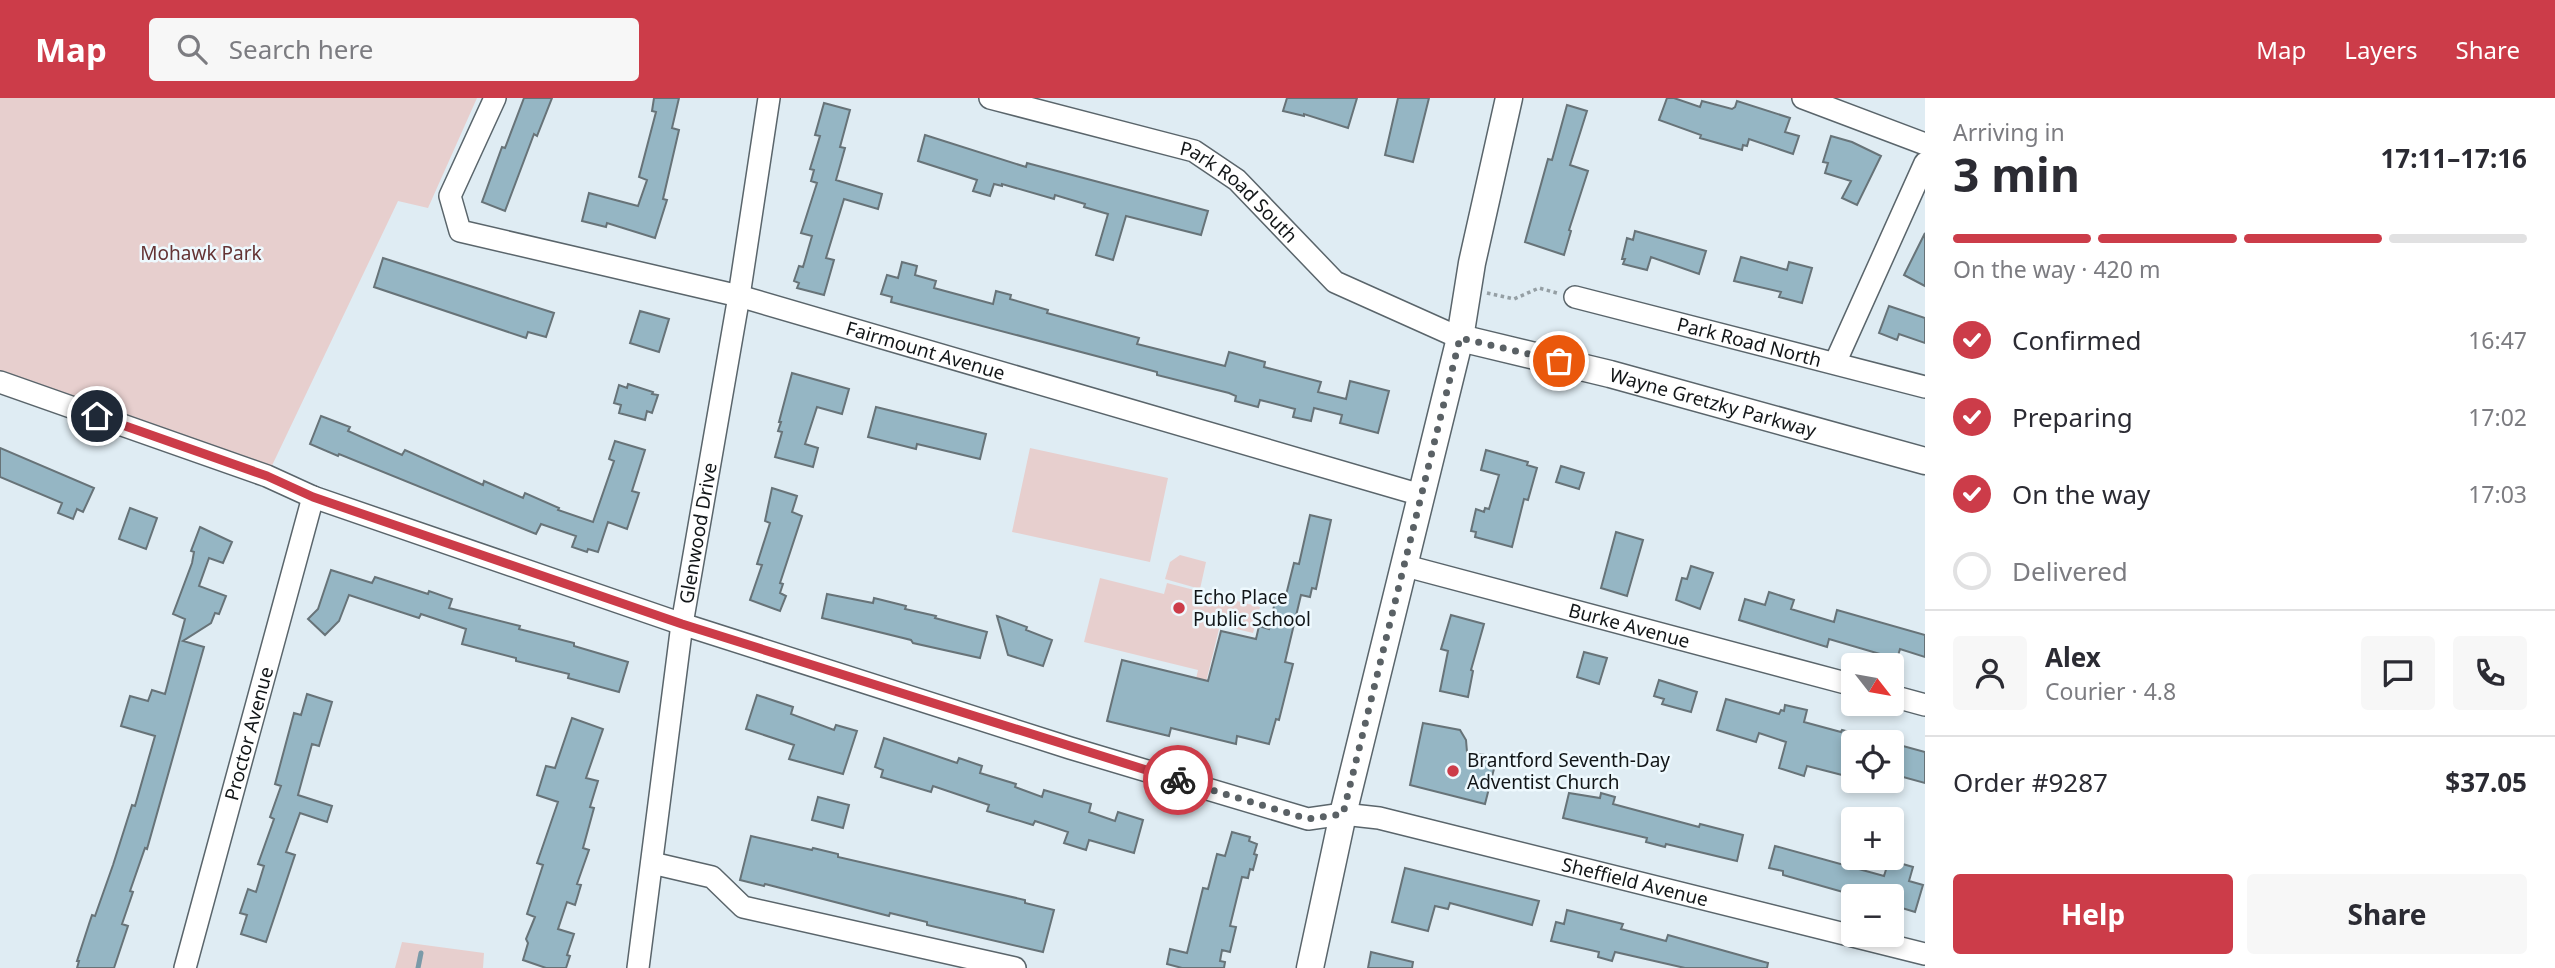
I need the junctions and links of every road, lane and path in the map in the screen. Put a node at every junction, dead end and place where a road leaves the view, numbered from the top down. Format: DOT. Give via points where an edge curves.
graph roads {
  1 [pos="495,98"];
  2 [pos="769,98"];
  3 [pos="990,98"];
  4 [pos="1508,98"];
  5 [pos="1804,98"];
  6 [pos="1925,144"];
  7 [pos="1925,163"];
  8 [pos="1468,289"];
  9 [pos="739,296"];
  10 [pos="1575,297"];
  11 [pos="1460,338"];
  12 [pos="1835,363"];
  13 [pos="0,382"];
  14 [pos="1925,387"];
  15 [pos="1925,461"];
  16 [pos="1421,495"];
  17 [pos="313,497"];
  18 [pos="1406,566"];
  19 [pos="682,624"];
  20 [pos="1841,682"];
  21 [pos="1904,699"];
  22 [pos="1925,705"];
  23 [pos="1343,814"];
  24 [pos="652,863"];
  25 [pos="1925,954"];
  26 [pos="978,964"];
  27 [pos="185,968"];
  28 [pos="638,968"];
  29 [pos="1015,968"];
  30 [pos="1310,968"];
  1 -- 9 [label="street, Fairmount Avenue" via="450,196 460,231"];
  2 -- 9 [label="street, Glenwood Drive"];
  3 -- 11 [label="street, Park Road South" via="1194,150 1237,180 1335,282"];
  4 -- 8 [label="main road"];
  5 -- 6 [label="street"];
  7 -- 12 [label="street"];
  8 -- 10 [label="path" via="1514,299 1539,288"];
  8 -- 11 [label="main road"];
  9 -- 16 [label="street, Fairmount Avenue"];
  9 -- 19 [label="street, Glenwood Drive"];
  10 -- 12 [label="street, Park Road North"];
  11 -- 15 [label="main road, Wayne Gretzky Parkway" via="1610,374"];
  11 -- 16 [label="main road"];
  12 -- 14 [label="street, Park Road North"];
  13 -- 17 [label="street, Sheffield Avenue" via="267,476"];
  16 -- 18 [label="main road"];
  17 -- 19 [label="street, Sheffield Avenue"];
  17 -- 27 [label="street, Proctor Avenue"];
  18 -- 20 [label="street, Burke Avenue"];
  18 -- 23 [label="main road"];
  19 -- 23 [label="street, Sheffield Avenue" via="1308,819"];
  19 -- 24 [label="street, Glenwood Drive"];
  21 -- 22 [label="street"];
  23 -- 25 [label="street, Sheffield Avenue" via="1379,818"];
  23 -- 30 [label="main road"];
  24 -- 26 [label="street" via="712,877 743,906"];
  24 -- 28 [label="street, Glenwood Drive"];
  26 -- 29 [label="street"];
}
